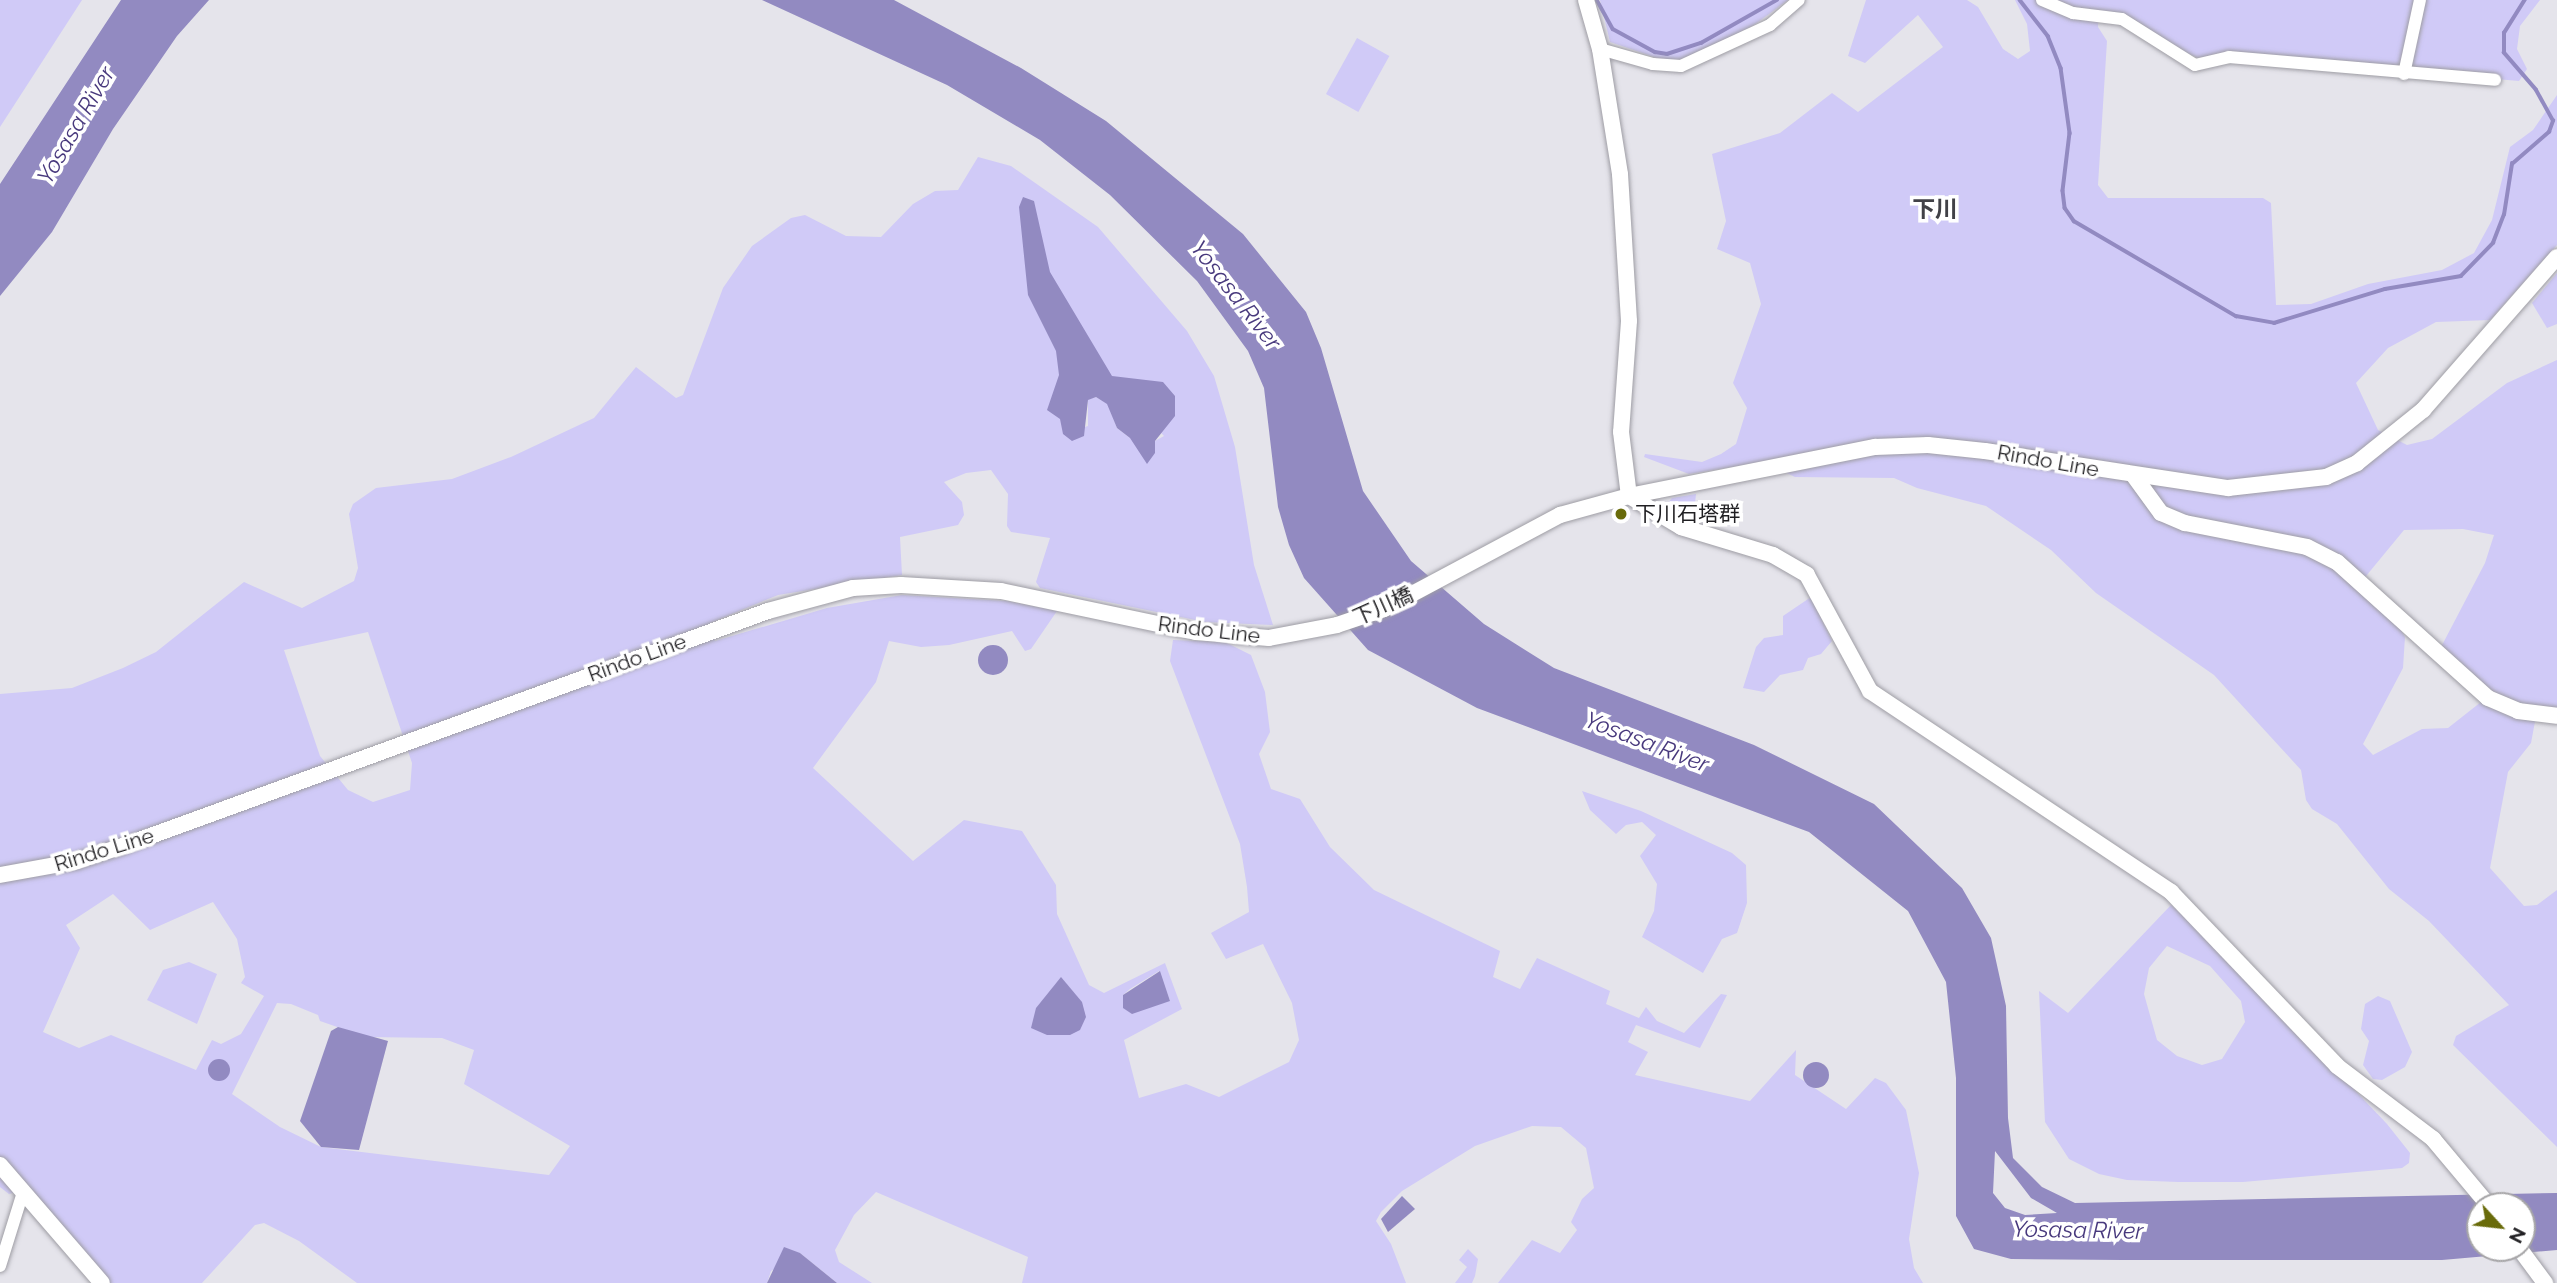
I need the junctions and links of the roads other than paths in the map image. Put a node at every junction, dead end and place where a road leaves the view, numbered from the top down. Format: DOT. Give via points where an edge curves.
graph roads {
  1 [pos="1586,0"];
  2 [pos="1799,0"];
  3 [pos="2042,0"];
  4 [pos="2420,0"];
  5 [pos="1600,49"];
  6 [pos="2404,74"];
  7 [pos="2495,80"];
  8 [pos="2557,257"];
  9 [pos="2134,476"];
  10 [pos="1629,496"];
  11 [pos="1466,564"];
  12 [pos="1294,635"];
  13 [pos="2557,716"];
  14 [pos="0,875"];
  15 [pos="0,1165"];
  16 [pos="23,1192"];
  17 [pos="2479,1192"];
  18 [pos="2529,1262"];
  19 [pos="0,1266"];
  20 [pos="2543,1281"];
  21 [pos="102,1283"];
  1 -- 5 [label="street"];
  2 -- 5 [label="street" via="1770,24 1681,66 1653,64"];
  3 -- 6 [label="street" via="2073,13 2133,24 2195,65 2229,57"];
  4 -- 6 [label="street"];
  5 -- 10 [label="street" via="1620,174 1629,321 1620,432"];
  6 -- 7 [label="street"];
  8 -- 9 [label="street, Rindo Line" via="2423,410 2357,463 2326,477 2250,488"];
  9 -- 10 [label="street, Rindo Line" via="1928,445 1824,455"];
  9 -- 13 [label="street" via="2146,499 2173,518 2298,545 2337,562 2488,698 2518,711"];
  10 -- 11 [label="street, Rindo Line" via="1540,523"];
  10 -- 17 [label="street" via="1657,517 1773,555 1807,575 1870,691 2171,892 2337,1066 2412,1120"];
  11 -- 12 [label="street, 下川橋" via="1384,609"];
  12 -- 14 [label="street, Rindo Line" via="1269,638 1196,632 1049,599 957,586 853,589 768,611 123,846 77,861"];
  15 -- 16 [label="street"];
  16 -- 19 [label="street"];
  16 -- 21 [label="street"];
  18 -- 20 [label="street"];
}
